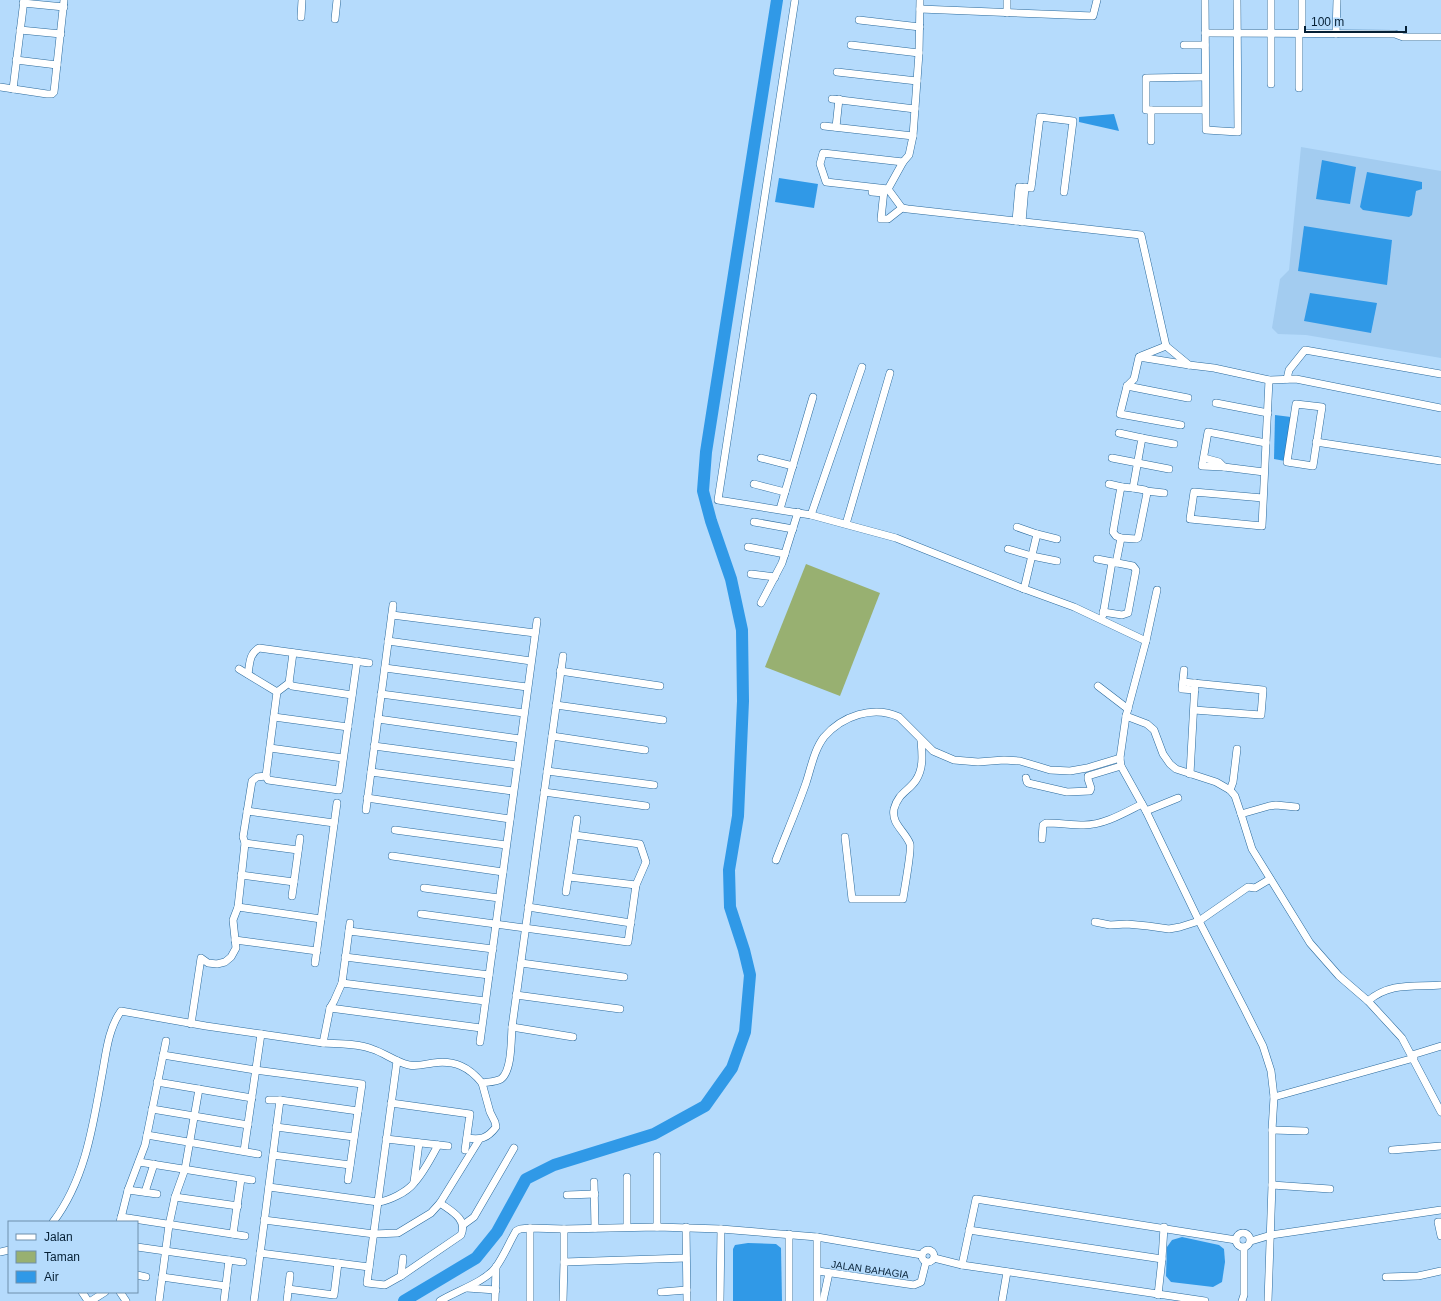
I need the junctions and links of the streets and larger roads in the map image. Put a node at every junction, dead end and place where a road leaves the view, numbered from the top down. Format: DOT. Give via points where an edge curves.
graph roads {
  1 [pos="302,0"];
  2 [pos="337,0"];
  3 [pos="795,0"];
  4 [pos="920,0"];
  5 [pos="1008,0"];
  6 [pos="1097,0"];
  7 [pos="1205,0"];
  8 [pos="1237,0"];
  9 [pos="1271,0"];
  10 [pos="1302,0"];
  11 [pos="1337,0"];
  12 [pos="23,2"];
  13 [pos="64,3"];
  14 [pos="920,9"];
  15 [pos="1007,13"];
  16 [pos="301,17"];
  17 [pos="335,18"];
  18 [pos="858,20"];
  19 [pos="920,27"];
  20 [pos="20,30"];
  21 [pos="1205,32"];
  22 [pos="1237,33"];
  23 [pos="1271,33"];
  24 [pos="1300,33"];
  25 [pos="61,34"];
  26 [pos="1336,34"];
  27 [pos="1441,37"];
  28 [pos="851,45"];
  29 [pos="1184,45"];
  30 [pos="1205,45"];
  31 [pos="919,53"];
  32 [pos="16,60"];
  33 [pos="57,66"];
  34 [pos="837,72"];
  35 [pos="1205,77"];
  36 [pos="917,81"];
  37 [pos="1271,84"];
  38 [pos="0,87"];
  39 [pos="1298,88"];
  40 [pos="13,89"];
  41 [pos="915,109"];
  42 [pos="1151,110"];
  43 [pos="1205,110"];
  44 [pos="824,126"];
  45 [pos="836,127"];
  46 [pos="913,136"];
  47 [pos="1151,141"];
  48 [pos="903,162"];
  49 [pos="822,186"];
  50 [pos="886,190"];
  51 [pos="1064,192"];
  52 [pos="902,208"];
  53 [pos="1019,221"];
  54 [pos="1166,346"];
  55 [pos="1139,357"];
  56 [pos="1189,365"];
  57 [pos="862,366"];
  58 [pos="890,373"];
  59 [pos="1441,374"];
  60 [pos="1286,379"];
  61 [pos="1269,380"];
  62 [pos="1127,386"];
  63 [pos="813,398"];
  64 [pos="1188,398"];
  65 [pos="1216,403"];
  66 [pos="1441,408"];
  67 [pos="1268,413"];
  68 [pos="1181,425"];
  69 [pos="1119,433"];
  70 [pos="1142,438"];
  71 [pos="1316,442"];
  72 [pos="1266,443"];
  73 [pos="1174,444"];
  74 [pos="761,458"];
  75 [pos="1112,458"];
  76 [pos="1441,461"];
  77 [pos="1138,463"];
  78 [pos="793,466"];
  79 [pos="1169,469"];
  80 [pos="1264,472"];
  81 [pos="754,484"];
  82 [pos="1109,484"];
  83 [pos="1122,487"];
  84 [pos="1133,488"];
  85 [pos="1146,491"];
  86 [pos="785,492"];
  87 [pos="1164,493"];
  88 [pos="1263,498"];
  89 [pos="780,510"];
  90 [pos="798,512"];
  91 [pos="811,515"];
  92 [pos="754,522"];
  93 [pos="846,524"];
  94 [pos="1017,527"];
  95 [pos="793,528"];
  96 [pos="1037,534"];
  97 [pos="1057,538"];
  98 [pos="1121,538"];
  99 [pos="748,547"];
  100 [pos="1008,549"];
  101 [pos="785,554"];
  102 [pos="1032,556"];
  103 [pos="1097,560"];
  104 [pos="1057,562"];
  105 [pos="1114,563"];
  106 [pos="751,574"];
  107 [pos="775,577"];
  108 [pos="1024,589"];
  109 [pos="1157,590"];
  110 [pos="761,603"];
  111 [pos="393,604"];
  112 [pos="1103,612"];
  113 [pos="392,615"];
  114 [pos="537,621"];
  115 [pos="1102,621"];
  116 [pos="535,633"];
  117 [pos="388,641"];
  118 [pos="1146,641"];
  119 [pos="293,653"];
  120 [pos="563,656"];
  121 [pos="357,661"];
  122 [pos="531,661"];
  123 [pos="369,663"];
  124 [pos="385,668"];
  125 [pos="239,669"];
  126 [pos="1184,670"];
  127 [pos="560,671"];
  128 [pos="248,674"];
  129 [pos="289,684"];
  130 [pos="660,686"];
  131 [pos="1098,686"];
  132 [pos="1195,686"];
  133 [pos="528,687"];
  134 [pos="277,692"];
  135 [pos="381,694"];
  136 [pos="352,695"];
  137 [pos="556,705"];
  138 [pos="1194,710"];
  139 [pos="1127,712"];
  140 [pos="524,713"];
  141 [pos="274,716"];
  142 [pos="378,720"];
  143 [pos="663,720"];
  144 [pos="348,726"];
  145 [pos="552,736"];
  146 [pos="520,739"];
  147 [pos="921,740"];
  148 [pos="374,746"];
  149 [pos="270,748"];
  150 [pos="1238,749"];
  151 [pos="645,750"];
  152 [pos="343,758"];
  153 [pos="1120,758"];
  154 [pos="517,765"];
  155 [pos="1121,766"];
  156 [pos="547,771"];
  157 [pos="371,772"];
  158 [pos="1190,774"];
  159 [pos="266,776"];
  160 [pos="1026,778"];
  161 [pos="654,785"];
  162 [pos="1230,790"];
  163 [pos="513,791"];
  164 [pos="544,792"];
  165 [pos="367,798"];
  166 [pos="1178,798"];
  167 [pos="337,803"];
  168 [pos="1142,804"];
  169 [pos="646,806"];
  170 [pos="1296,808"];
  171 [pos="366,810"];
  172 [pos="246,811"];
  173 [pos="1146,811"];
  174 [pos="1241,814"];
  175 [pos="510,819"];
  176 [pos="577,819"];
  177 [pos="334,823"];
  178 [pos="395,830"];
  179 [pos="575,835"];
  180 [pos="845,837"];
  181 [pos="300,838"];
  182 [pos="1042,839"];
  183 [pos="245,843"];
  184 [pos="506,845"];
  185 [pos="298,850"];
  186 [pos="392,856"];
  187 [pos="776,860"];
  188 [pos="503,872"];
  189 [pos="242,875"];
  190 [pos="569,876"];
  191 [pos="1270,879"];
  192 [pos="294,882"];
  193 [pos="636,885"];
  194 [pos="424,888"];
  195 [pos="566,892"];
  196 [pos="292,896"];
  197 [pos="499,898"];
  198 [pos="528,907"];
  199 [pos="238,908"];
  200 [pos="421,914"];
  201 [pos="321,919"];
  202 [pos="1199,921"];
  203 [pos="631,922"];
  204 [pos="1095,922"];
  205 [pos="350,923"];
  206 [pos="496,924"];
  207 [pos="525,928"];
  208 [pos="349,931"];
  209 [pos="235,940"];
  210 [pos="493,949"];
  211 [pos="317,951"];
  212 [pos="345,957"];
  213 [pos="315,963"];
  214 [pos="521,963"];
  215 [pos="489,975"];
  216 [pos="624,977"];
  217 [pos="342,983"];
  218 [pos="1441,985"];
  219 [pos="516,995"];
  220 [pos="485,1001"];
  221 [pos="1368,1001"];
  222 [pos="330,1008"];
  223 [pos="620,1009"];
  224 [pos="191,1024"];
  225 [pos="512,1027"];
  226 [pos="481,1028"];
  227 [pos="261,1034"];
  228 [pos="573,1037"];
  229 [pos="166,1041"];
  230 [pos="480,1042"];
  231 [pos="323,1043"];
  232 [pos="1441,1046"];
  233 [pos="163,1055"];
  234 [pos="1413,1056"];
  235 [pos="397,1061"];
  236 [pos="256,1070"];
  237 [pos="157,1082"];
  238 [pos="482,1083"];
  239 [pos="199,1089"];
  240 [pos="1274,1097"];
  241 [pos="252,1098"];
  242 [pos="269,1100"];
  243 [pos="280,1100"];
  244 [pos="392,1103"];
  245 [pos="152,1108"];
  246 [pos="358,1110"];
  247 [pos="1441,1112"];
  248 [pos="194,1116"];
  249 [pos="248,1124"];
  250 [pos="276,1127"];
  251 [pos="1272,1130"];
  252 [pos="1305,1131"];
  253 [pos="147,1135"];
  254 [pos="354,1137"];
  255 [pos="467,1138"];
  256 [pos="386,1139"];
  257 [pos="479,1140"];
  258 [pos="190,1142"];
  259 [pos="419,1143"];
  260 [pos="438,1145"];
  261 [pos="448,1146"];
  262 [pos="1441,1146"];
  263 [pos="514,1148"];
  264 [pos="465,1150"];
  265 [pos="1392,1150"];
  266 [pos="244,1151"];
  267 [pos="258,1154"];
  268 [pos="273,1155"];
  269 [pos="657,1156"];
  270 [pos="139,1162"];
  271 [pos="154,1164"];
  272 [pos="350,1165"];
  273 [pos="185,1169"];
  274 [pos="627,1177"];
  275 [pos="241,1179"];
  276 [pos="252,1180"];
  277 [pos="348,1180"];
  278 [pos="594,1182"];
  279 [pos="414,1184"];
  280 [pos="1272,1185"];
  281 [pos="268,1187"];
  282 [pos="1330,1189"];
  283 [pos="128,1190"];
  284 [pos="145,1192"];
  285 [pos="157,1194"];
  286 [pos="595,1194"];
  287 [pos="567,1195"];
  288 [pos="175,1197"];
  289 [pos="378,1202"];
  290 [pos="440,1203"];
  291 [pos="238,1206"];
  292 [pos="1441,1210"];
  293 [pos="121,1220"];
  294 [pos="264,1220"];
  295 [pos="54,1221"];
  296 [pos="133,1221"];
  297 [pos="138,1221"];
  298 [pos="1441,1222"];
  299 [pos="169,1224"];
  300 [pos="463,1225"];
  301 [pos="627,1227"];
  302 [pos="656,1227"];
  303 [pos="686,1227"];
  304 [pos="530,1228"];
  305 [pos="595,1228"];
  306 [pos="1164,1228"];
  307 [pos="564,1229"];
  308 [pos="721,1229"];
  309 [pos="968,1230"];
  310 [pos="234,1234"];
  311 [pos="374,1234"];
  312 [pos="789,1234"];
  313 [pos="1271,1235"];
  314 [pos="246,1236"];
  315 [pos="1441,1236"];
  316 [pos="817,1237"];
  317 [pos="1236,1240"];
  318 [pos="1250,1241"];
  319 [pos="138,1247"];
  320 [pos="1244,1247"];
  321 [pos="166,1251"];
  322 [pos="260,1253"];
  323 [pos="922,1255"];
  324 [pos="403,1258"];
  325 [pos="686,1258"];
  326 [pos="934,1258"];
  327 [pos="1162,1259"];
  328 [pos="229,1260"];
  329 [pos="243,1262"];
  330 [pos="564,1262"];
  331 [pos="926,1262"];
  332 [pos="338,1263"];
  333 [pos="962,1265"];
  334 [pos="496,1267"];
  335 [pos="369,1268"];
  336 [pos="818,1271"];
  337 [pos="1441,1271"];
  338 [pos="1007,1272"];
  339 [pos="829,1273"];
  340 [pos="290,1274"];
  341 [pos="138,1275"];
  342 [pos="401,1276"];
  343 [pos="146,1277"];
  344 [pos="162,1278"];
  345 [pos="1386,1278"];
  346 [pos="226,1286"];
  347 [pos="466,1288"];
  348 [pos="288,1289"];
  349 [pos="496,1290"];
  350 [pos="687,1290"];
  351 [pos="661,1292"];
  352 [pos="83,1293"];
  353 [pos="103,1293"];
  354 [pos="1158,1295"];
  355 [pos="89,1301"];
  356 [pos="159,1301"];
  357 [pos="224,1301"];
  358 [pos="254,1301"];
  359 [pos="287,1301"];
  360 [pos="440,1301"];
  361 [pos="495,1301"];
  362 [pos="530,1301"];
  363 [pos="563,1301"];
  364 [pos="687,1301"];
  365 [pos="720,1301"];
  366 [pos="788,1301"];
  367 [pos="817,1301"];
  368 [pos="823,1301"];
  369 [pos="1002,1301"];
  370 [pos="1205,1301"];
  371 [pos="1242,1301"];
  372 [pos="1268,1301"];
  1 -- 16 [label="street"];
  2 -- 17 [label="street"];
  3 -- 89 [label="street" via="718,498 721,501"];
  4 -- 14 [label="street"];
  5 -- 15 [label="street"];
  6 -- 15 [label="street" via="1093,16"];
  7 -- 21 [label="street"];
  8 -- 22 [label="street"];
  9 -- 23 [label="street"];
  10 -- 24 [label="street"];
  11 -- 26 [label="street"];
  12 -- 13 [label="street"];
  12 -- 20 [label="street"];
  13 -- 25 [label="street"];
  14 -- 15 [label="street"];
  14 -- 19 [label="street"];
  18 -- 19 [label="street"];
  19 -- 31 [label="street"];
  20 -- 25 [label="street"];
  20 -- 32 [label="street"];
  21 -- 22 [label="street"];
  21 -- 30 [label="street"];
  22 -- 23 [label="street"];
  22 -- 43 [label="street" via="1238,132 1206,130"];
  23 -- 24 [label="street"];
  23 -- 37 [label="street"];
  24 -- 26 [label="street"];
  24 -- 39 [label="street"];
  25 -- 33 [label="street"];
  26 -- 27 [label="street"];
  28 -- 31 [label="street"];
  29 -- 30 [label="street"];
  30 -- 35 [label="street"];
  31 -- 36 [label="street"];
  32 -- 33 [label="street"];
  32 -- 40 [label="street"];
  33 -- 40 [label="street" via="52,94"];
  34 -- 36 [label="street"];
  35 -- 42 [label="street" via="1146,78 1146,110"];
  35 -- 43 [label="street"];
  36 -- 41 [label="street"];
  38 -- 40 [label="street"];
  41 -- 45 [label="street" via="835,99"];
  41 -- 46 [label="street"];
  42 -- 43 [label="street"];
  42 -- 47 [label="street"];
  44 -- 45 [label="street"];
  45 -- 46 [label="street"];
  46 -- 48 [label="street" via="909,154"];
  48 -- 50 [label="street"];
  48 -- 50 [label="street" via="823,153 820,164 826,182"];
  49 -- 50 [label="street"];
  50 -- 52 [label="street"];
  50 -- 52 [label="street" via="881,219 888,219"];
  51 -- 53 [label="street" via="1073,121 1040,117 1031,188 1025,187"];
  52 -- 53 [label="street"];
  53 -- 54 [label="street" via="1140,235"];
  54 -- 55 [label="street"];
  54 -- 56 [label="street"];
  55 -- 56 [label="street"];
  55 -- 62 [label="street" via="1134,379"];
  56 -- 61 [label="street"];
  57 -- 91 [label="street"];
  58 -- 93 [label="street"];
  59 -- 60 [label="street" via="1305,350 1289,370"];
  60 -- 61 [label="street"];
  60 -- 66 [label="street"];
  61 -- 67 [label="street"];
  62 -- 64 [label="street"];
  62 -- 68 [label="street" via="1120,414"];
  63 -- 78 [label="street"];
  65 -- 67 [label="street"];
  67 -- 72 [label="street"];
  69 -- 70 [label="street"];
  70 -- 73 [label="street"];
  70 -- 77 [label="street"];
  71 -- 71 [label="street" via="1322,407 1296,404 1287,462 1313,466"];
  71 -- 76 [label="street"];
  72 -- 80 [label="street"];
  72 -- 80 [label="street" via="1208,432 1204,458 1218,462 1224,467"];
  74 -- 78 [label="street"];
  75 -- 77 [label="street"];
  77 -- 79 [label="street"];
  77 -- 84 [label="street"];
  78 -- 86 [label="street"];
  80 -- 88 [label="street"];
  81 -- 86 [label="street"];
  82 -- 83 [label="street"];
  83 -- 84 [label="street"];
  83 -- 98 [label="street" via="1113,532"];
  84 -- 85 [label="street"];
  85 -- 87 [label="street"];
  85 -- 98 [label="street" via="1138,538"];
  86 -- 89 [label="street"];
  88 -- 88 [label="street" via="1194,492 1190,519 1262,526"];
  89 -- 90 [label="street"];
  90 -- 91 [label="street"];
  90 -- 95 [label="street"];
  91 -- 93 [label="street"];
  92 -- 95 [label="street"];
  93 -- 108 [label="street" via="896,538"];
  94 -- 96 [label="street"];
  95 -- 101 [label="street"];
  96 -- 97 [label="street"];
  96 -- 102 [label="street"];
  98 -- 105 [label="street"];
  99 -- 101 [label="street"];
  100 -- 102 [label="street"];
  101 -- 107 [label="street"];
  102 -- 104 [label="street"];
  102 -- 108 [label="street"];
  103 -- 105 [label="street"];
  105 -- 112 [label="street"];
  105 -- 112 [label="street" via="1133,566 1136,570 1128,613 1122,615"];
  106 -- 107 [label="street"];
  107 -- 110 [label="street"];
  108 -- 115 [label="street"];
  109 -- 118 [label="street"];
  111 -- 113 [label="street"];
  112 -- 115 [label="street"];
  113 -- 116 [label="street"];
  113 -- 117 [label="street"];
  114 -- 116 [label="street"];
  115 -- 118 [label="street"];
  116 -- 122 [label="street"];
  117 -- 122 [label="street"];
  117 -- 124 [label="street"];
  118 -- 139 [label="street"];
  119 -- 121 [label="street"];
  119 -- 128 [label="street" via="259,648 252,653"];
  119 -- 129 [label="street"];
  120 -- 127 [label="street"];
  121 -- 123 [label="street"];
  121 -- 136 [label="street"];
  122 -- 133 [label="street"];
  124 -- 133 [label="street"];
  124 -- 135 [label="street"];
  125 -- 128 [label="street"];
  126 -- 132 [label="street" via="1182,689"];
  127 -- 130 [label="street"];
  127 -- 137 [label="street"];
  128 -- 134 [label="street"];
  129 -- 134 [label="street"];
  129 -- 136 [label="street"];
  131 -- 139 [label="street"];
  132 -- 138 [label="street"];
  132 -- 138 [label="street" via="1263,690 1261,715"];
  133 -- 140 [label="street"];
  134 -- 141 [label="street"];
  135 -- 140 [label="street"];
  135 -- 142 [label="street"];
  136 -- 144 [label="street"];
  137 -- 143 [label="street"];
  137 -- 145 [label="street"];
  138 -- 158 [label="street"];
  139 -- 153 [label="street"];
  139 -- 158 [label="street" via="1154,730 1163,754 1170,764"];
  140 -- 146 [label="street"];
  141 -- 144 [label="street"];
  141 -- 149 [label="street"];
  142 -- 146 [label="street"];
  142 -- 148 [label="street"];
  144 -- 152 [label="street"];
  145 -- 151 [label="street"];
  145 -- 156 [label="street"];
  146 -- 154 [label="street"];
  147 -- 153 [label="street" via="933,751 954,760 1014,761 1050,770 1070,771"];
  147 -- 180 [label="street" via="920,771 916,780 899,796 894,808 893,817 911,845 903,899 852,899"];
  147 -- 187 [label="street" via="900,718 892,714 858,714 838,724 823,738 812,761 806,784"];
  148 -- 154 [label="street"];
  148 -- 157 [label="street"];
  149 -- 152 [label="street"];
  149 -- 159 [label="street"];
  150 -- 162 [label="street"];
  152 -- 159 [label="street" via="339,790 268,780"];
  153 -- 155 [label="street"];
  154 -- 163 [label="street"];
  155 -- 160 [label="street" via="1088,776 1090,791 1067,792 1028,783"];
  155 -- 168 [label="street"];
  156 -- 161 [label="street"];
  156 -- 164 [label="street"];
  157 -- 163 [label="street"];
  157 -- 165 [label="street"];
  158 -- 162 [label="street" via="1216,782"];
  159 -- 172 [label="street" via="257,777 252,782"];
  162 -- 174 [label="street" via="1235,796"];
  163 -- 175 [label="street"];
  164 -- 169 [label="street"];
  164 -- 198 [label="street"];
  165 -- 171 [label="street"];
  165 -- 175 [label="street"];
  166 -- 173 [label="street"];
  167 -- 177 [label="street"];
  168 -- 173 [label="street"];
  168 -- 182 [label="street" via="1093,824 1046,823"];
  170 -- 174 [label="street" via="1276,805"];
  172 -- 177 [label="street"];
  172 -- 183 [label="street" via="243,836"];
  173 -- 202 [label="street"];
  174 -- 191 [label="street" via="1252,849"];
  175 -- 184 [label="street"];
  176 -- 179 [label="street"];
  177 -- 201 [label="street"];
  178 -- 184 [label="street"];
  179 -- 190 [label="street"];
  179 -- 193 [label="street" via="640,844 646,862"];
  181 -- 185 [label="street"];
  183 -- 185 [label="street"];
  183 -- 189 [label="street"];
  184 -- 188 [label="street"];
  185 -- 192 [label="street"];
  186 -- 188 [label="street"];
  188 -- 197 [label="street"];
  189 -- 192 [label="street"];
  189 -- 199 [label="street"];
  190 -- 193 [label="street"];
  190 -- 195 [label="street"];
  191 -- 202 [label="street" via="1255,888 1248,887"];
  191 -- 221 [label="street" via="1310,943 1339,976"];
  192 -- 196 [label="street"];
  193 -- 203 [label="street"];
  194 -- 197 [label="street"];
  197 -- 206 [label="street"];
  198 -- 203 [label="street"];
  198 -- 207 [label="street"];
  199 -- 201 [label="street"];
  199 -- 209 [label="street" via="234,920"];
  200 -- 206 [label="street"];
  201 -- 211 [label="street"];
  202 -- 204 [label="street" via="1169,929"];
  202 -- 240 [label="street" via="1262,1046 1272,1071"];
  203 -- 207 [label="street" via="628,942"];
  205 -- 208 [label="street"];
  206 -- 207 [label="street"];
  206 -- 210 [label="street"];
  207 -- 214 [label="street"];
  208 -- 210 [label="street"];
  208 -- 212 [label="street"];
  209 -- 211 [label="street"];
  209 -- 224 [label="street" via="236,948 225,962 217,964 201,958"];
  210 -- 215 [label="street"];
  211 -- 213 [label="street"];
  212 -- 215 [label="street"];
  212 -- 217 [label="street"];
  214 -- 216 [label="street"];
  214 -- 219 [label="street"];
  215 -- 220 [label="street"];
  217 -- 220 [label="street"];
  217 -- 222 [label="street"];
  218 -- 221 [label="street" via="1400,986 1391,988"];
  219 -- 223 [label="street"];
  219 -- 225 [label="street"];
  220 -- 226 [label="street"];
  221 -- 234 [label="street" via="1402,1038"];
  222 -- 226 [label="street"];
  222 -- 231 [label="street"];
  224 -- 227 [label="street"];
  224 -- 295 [label="street" via="121,1011 115,1020 109,1040 86,1153 74,1186 62,1211"];
  225 -- 228 [label="street"];
  225 -- 238 [label="street" via="506,1074 500,1080"];
  226 -- 230 [label="street"];
  227 -- 231 [label="street"];
  227 -- 236 [label="street"];
  229 -- 233 [label="street"];
  231 -- 235 [label="street" via="370,1048"];
  232 -- 234 [label="street"];
  233 -- 236 [label="street"];
  233 -- 237 [label="street"];
  234 -- 240 [label="street"];
  234 -- 247 [label="street"];
  235 -- 238 [label="street" via="410,1066 441,1062 455,1064 466,1068"];
  235 -- 244 [label="street"];
  236 -- 241 [label="street"];
  236 -- 246 [label="street" via="362,1084"];
  237 -- 239 [label="street"];
  237 -- 245 [label="street"];
  238 -- 257 [label="street" via="496,1127"];
  239 -- 241 [label="street"];
  239 -- 248 [label="street"];
  240 -- 251 [label="street"];
  241 -- 249 [label="street"];
  242 -- 243 [label="street"];
  243 -- 246 [label="street"];
  243 -- 250 [label="street"];
  244 -- 255 [label="street" via="470,1114"];
  244 -- 256 [label="street"];
  245 -- 248 [label="street"];
  245 -- 253 [label="street"];
  246 -- 254 [label="street"];
  248 -- 249 [label="street"];
  248 -- 258 [label="street"];
  249 -- 266 [label="street"];
  250 -- 254 [label="street"];
  250 -- 268 [label="street"];
  251 -- 252 [label="street"];
  251 -- 280 [label="street"];
  253 -- 258 [label="street"];
  253 -- 270 [label="street"];
  254 -- 272 [label="street"];
  255 -- 257 [label="street"];
  255 -- 264 [label="street"];
  256 -- 259 [label="street"];
  256 -- 289 [label="street"];
  257 -- 290 [label="street"];
  258 -- 266 [label="street"];
  258 -- 273 [label="street"];
  259 -- 260 [label="street"];
  259 -- 279 [label="street"];
  260 -- 261 [label="street"];
  260 -- 279 [label="street"];
  262 -- 265 [label="street"];
  263 -- 300 [label="street" via="474,1217"];
  266 -- 267 [label="street"];
  268 -- 272 [label="street"];
  268 -- 281 [label="street"];
  269 -- 302 [label="street"];
  270 -- 271 [label="street"];
  270 -- 283 [label="street"];
  271 -- 273 [label="street"];
  271 -- 284 [label="street"];
  272 -- 277 [label="street"];
  273 -- 275 [label="street"];
  273 -- 288 [label="street"];
  274 -- 301 [label="street"];
  275 -- 276 [label="street"];
  275 -- 291 [label="street"];
  278 -- 286 [label="street"];
  279 -- 289 [label="street" via="392,1198"];
  280 -- 282 [label="street"];
  280 -- 313 [label="street"];
  281 -- 289 [label="street"];
  281 -- 294 [label="street"];
  283 -- 284 [label="street"];
  283 -- 293 [label="street"];
  284 -- 285 [label="street"];
  286 -- 287 [label="street"];
  286 -- 305 [label="street"];
  288 -- 291 [label="street"];
  288 -- 299 [label="street"];
  289 -- 311 [label="street"];
  290 -- 300 [label="street" via="456,1214"];
  290 -- 311 [label="street" via="431,1213 398,1233"];
  291 -- 310 [label="street"];
  292 -- 313 [label="street"];
  293 -- 296 [label="street"];
  294 -- 311 [label="street"];
  294 -- 322 [label="street"];
  297 -- 299 [label="street"];
  298 -- 315 [label="street" via="1438,1222"];
  299 -- 310 [label="street"];
  299 -- 321 [label="street"];
  300 -- 342 [label="street" via="461,1235"];
  301 -- 302 [label="street"];
  301 -- 305 [label="street"];
  302 -- 303 [label="street"];
  303 -- 308 [label="street"];
  303 -- 325 [label="street"];
  304 -- 307 [label="street"];
  304 -- 334 [label="street" via="516,1231"];
  304 -- 362 [label="street"];
  305 -- 307 [label="street"];
  306 -- 309 [label="street" via="976,1199"];
  306 -- 317 [label="street"];
  306 -- 327 [label="street"];
  307 -- 330 [label="street"];
  308 -- 312 [label="street"];
  308 -- 365 [label="street"];
  309 -- 327 [label="street"];
  309 -- 333 [label="street"];
  310 -- 314 [label="street"];
  311 -- 335 [label="street"];
  312 -- 316 [label="street"];
  312 -- 366 [label="street"];
  313 -- 318 [label="street"];
  313 -- 372 [label="street"];
  316 -- 323 [label="street"];
  316 -- 336 [label="street"];
  317 -- 318 [label="street" via="1240,1234 1245,1233"];
  317 -- 320 [label="street"];
  318 -- 320 [label="street"];
  319 -- 321 [label="street"];
  320 -- 371 [label="street"];
  321 -- 328 [label="street"];
  321 -- 344 [label="street"];
  322 -- 332 [label="street"];
  322 -- 358 [label="street"];
  323 -- 326 [label="street" via="930,1250"];
  323 -- 331 [label="street"];
  324 -- 342 [label="street"];
  325 -- 330 [label="street"];
  325 -- 350 [label="street"];
  326 -- 331 [label="street" via="933,1261"];
  326 -- 333 [label="street"];
  327 -- 354 [label="street"];
  328 -- 329 [label="street"];
  328 -- 346 [label="street"];
  330 -- 363 [label="street"];
  331 -- 339 [label="street, JALAN BAHAGIA" via="921,1282 914,1285"];
  332 -- 335 [label="street"];
  332 -- 348 [label="street" via="334,1295"];
  333 -- 338 [label="street"];
  334 -- 347 [label="street"];
  334 -- 349 [label="street"];
  335 -- 342 [label="street" via="367,1283 385,1285"];
  336 -- 339 [label="street, JALAN BAHAGIA"];
  336 -- 367 [label="street"];
  337 -- 345 [label="street" via="1418,1276"];
  338 -- 354 [label="street"];
  338 -- 369 [label="street"];
  339 -- 368 [label="street"];
  340 -- 348 [label="street"];
  341 -- 343 [label="street"];
  344 -- 346 [label="street"];
  344 -- 356 [label="street"];
  346 -- 357 [label="street"];
  347 -- 349 [label="street"];
  347 -- 360 [label="street"];
  348 -- 359 [label="street"];
  349 -- 361 [label="street"];
  350 -- 351 [label="street"];
  350 -- 364 [label="street"];
  352 -- 355 [label="street"];
  353 -- 355 [label="street"];
  354 -- 370 [label="street"];
}
